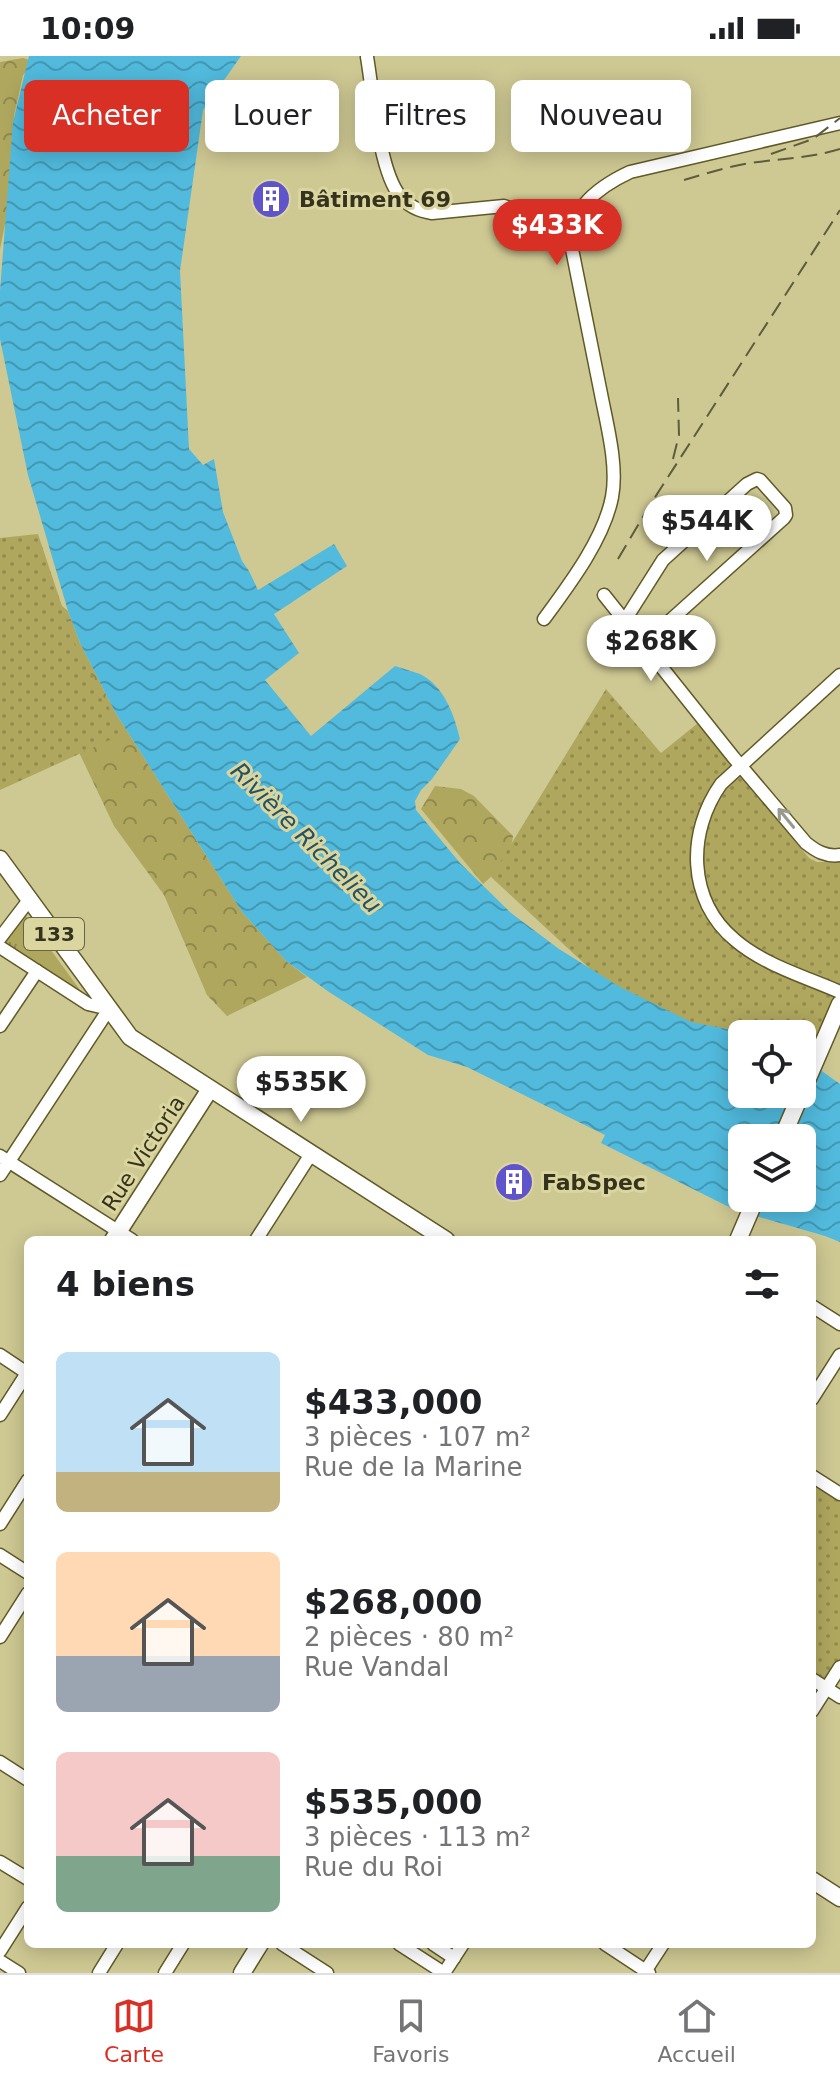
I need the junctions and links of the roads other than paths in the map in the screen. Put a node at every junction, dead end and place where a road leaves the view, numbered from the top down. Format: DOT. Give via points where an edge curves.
graph roads {
  1 [pos="367,57"];
  2 [pos="840,123"];
  3 [pos="571,230"];
  4 [pos="604,595"];
  5 [pos="544,619"];
  6 [pos="625,620"];
  7 [pos="644,644"];
  8 [pos="840,675"];
  9 [pos="741,766"];
  10 [pos="840,855"];
  11 [pos="0,859"];
  12 [pos="29,900"];
  13 [pos="0,938"];
  14 [pos="0,947"];
  15 [pos="37,971"];
  16 [pos="840,992"];
  17 [pos="840,1004"];
  18 [pos="109,1009"];
  19 [pos="0,1026"];
  20 [pos="816,1060"];
  21 [pos="210,1089"];
  22 [pos="311,1154"];
  23 [pos="4,1158"];
  24 [pos="0,1175"];
  25 [pos="750,1212"];
  26 [pos="120,1236"];
  27 [pos="122,1236"];
  28 [pos="259,1236"];
  29 [pos="440,1236"];
  30 [pos="740,1236"];
  31 [pos="816,1309"];
  32 [pos="840,1324"];
  33 [pos="0,1355"];
  34 [pos="840,1355"];
  35 [pos="24,1370"];
  36 [pos="24,1379"];
  37 [pos="816,1393"];
  38 [pos="0,1415"];
  39 [pos="816,1479"];
  40 [pos="24,1486"];
  41 [pos="840,1494"];
  42 [pos="0,1524"];
  43 [pos="0,1555"];
  44 [pos="24,1570"];
  45 [pos="24,1599"];
  46 [pos="0,1637"];
  47 [pos="840,1667"];
  48 [pos="816,1682"];
  49 [pos="826,1688"];
  50 [pos="840,1697"];
  51 [pos="816,1704"];
  52 [pos="0,1762"];
  53 [pos="24,1777"];
  54 [pos="0,1862"];
  55 [pos="24,1877"];
  56 [pos="816,1883"];
  57 [pos="840,1898"];
  58 [pos="24,1913"];
  59 [pos="115,1948"];
  60 [pos="181,1948"];
  61 [pos="258,1948"];
  62 [pos="288,1948"];
  63 [pos="405,1948"];
  64 [pos="439,1948"];
  65 [pos="460,1948"];
  66 [pos="611,1948"];
  67 [pos="661,1948"];
  68 [pos="0,1951"];
  69 [pos="454,1958"];
  70 [pos="0,1961"];
  71 [pos="647,1972"];
  72 [pos="19,1973"];
  73 [pos="99,1973"];
  74 [pos="165,1973"];
  75 [pos="242,1973"];
  76 [pos="327,1973"];
  77 [pos="444,1973"];
  1 -- 3 [label="street" via="385,162 406,202 432,213 504,206"];
  2 -- 3 [label="street" via="630,172 599,188"];
  3 -- 5 [label="street" via="614,483 602,527"];
  4 -- 6 [label="street"];
  6 -- 7 [label="street"];
  6 -- 7 [label="street" via="663,560 747,484 759,479 785,508 786,515"];
  7 -- 9 [label="street"];
  8 -- 9 [label="street"];
  10 -- 9 [label="street, one-way" via="818,852 806,843"];
  9 -- 16 [label="street" via="712,796 698,834 696,868 709,908 747,949"];
  11 -- 12 [label="main road, 133"];
  12 -- 13 [label="street"];
  12 -- 18 [label="main road, 133"];
  14 -- 15 [label="street"];
  15 -- 18 [label="street" via="88,1004"];
  15 -- 19 [label="street"];
  17 -- 20 [label="main road"];
  18 -- 21 [label="main road, 133" via="130,1037"];
  18 -- 23 [label="street"];
  21 -- 22 [label="main road"];
  21 -- 27 [label="main road, Rue Victoria"];
  22 -- 28 [label="street"];
  22 -- 29 [label="main road"];
  23 -- 24 [label="street"];
  23 -- 26 [label="street"];
  25 -- 30 [label="main road"];
  31 -- 32 [label="street"];
  33 -- 35 [label="street"];
  34 -- 37 [label="street"];
  36 -- 38 [label="street"];
  39 -- 41 [label="street"];
  40 -- 42 [label="street"];
  43 -- 44 [label="street"];
  45 -- 46 [label="street"];
  47 -- 49 [label="street"];
  48 -- 49 [label="street"];
  49 -- 50 [label="street"];
  49 -- 51 [label="street"];
  52 -- 53 [label="street"];
  54 -- 55 [label="street"];
  56 -- 57 [label="main road"];
  58 -- 68 [label="street"];
  59 -- 73 [label="street"];
  60 -- 74 [label="street"];
  61 -- 75 [label="main road"];
  62 -- 76 [label="street"];
  63 -- 77 [label="street"];
  64 -- 69 [label="street"];
  65 -- 69 [label="street"];
  66 -- 71 [label="street"];
  67 -- 71 [label="street"];
  69 -- 77 [label="street"];
  70 -- 72 [label="street"];
}
